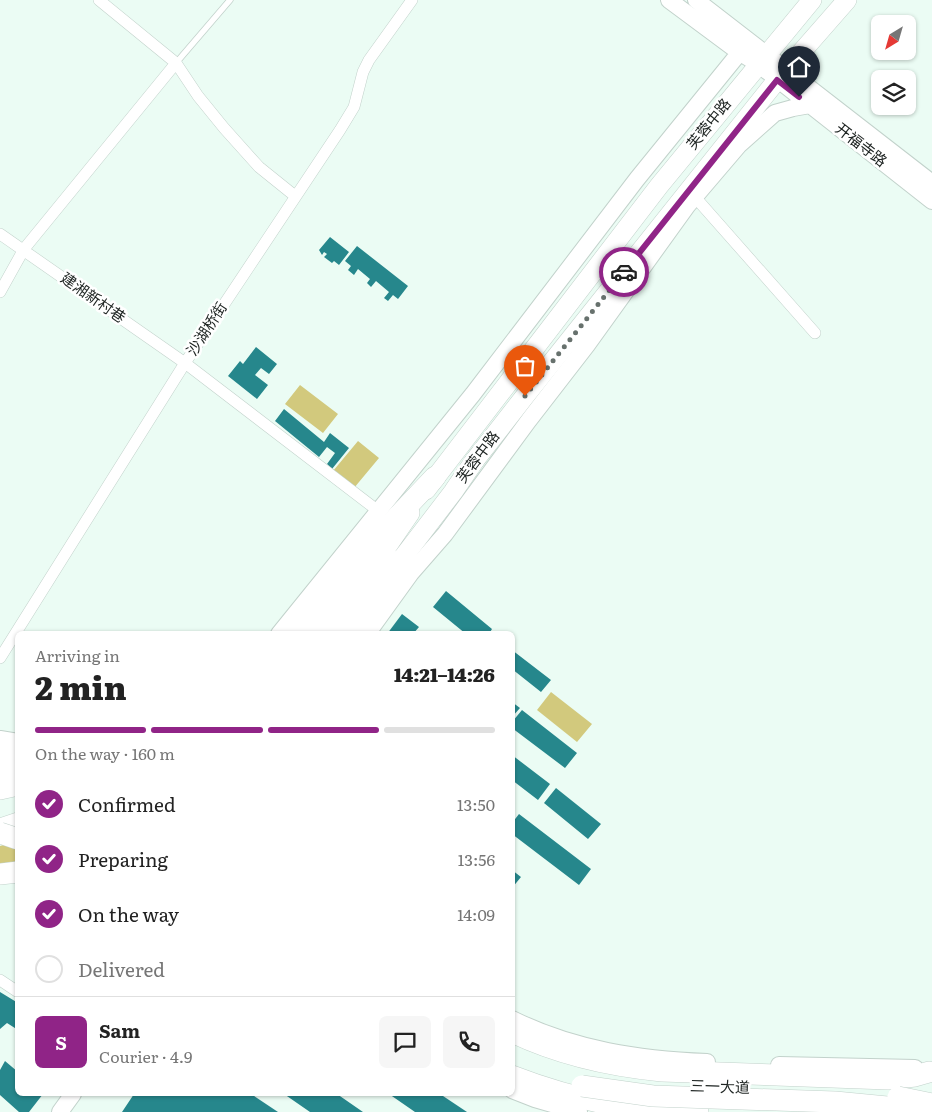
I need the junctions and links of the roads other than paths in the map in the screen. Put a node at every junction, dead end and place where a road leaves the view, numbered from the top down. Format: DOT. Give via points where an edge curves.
graph roads {
  1 [pos="99,0"];
  2 [pos="230,0"];
  3 [pos="412,0"];
  4 [pos="669,0"];
  5 [pos="696,0"];
  6 [pos="812,0"];
  7 [pos="847,0"];
  8 [pos="744,47"];
  9 [pos="763,59"];
  10 [pos="176,63"];
  11 [pos="782,75"];
  12 [pos="810,106"];
  13 [pos="932,183"];
  14 [pos="295,196"];
  15 [pos="695,197"];
  16 [pos="932,201"];
  17 [pos="0,234"];
  18 [pos="24,249"];
  19 [pos="0,292"];
  20 [pos="815,333"];
  21 [pos="185,363"];
  22 [pos="435,477"];
  23 [pos="377,510"];
  24 [pos="401,560"];
  25 [pos="17,631"];
  26 [pos="281,631"];
  27 [pos="301,631"];
  28 [pos="322,631"];
  29 [pos="339,631"];
  30 [pos="358,631"];
  31 [pos="369,631"];
  32 [pos="15,634"];
  33 [pos="0,658"];
  34 [pos="0,739"];
  35 [pos="15,742"];
  36 [pos="0,754"];
  37 [pos="15,756"];
  38 [pos="0,770"];
  39 [pos="15,771"];
  40 [pos="15,786"];
  41 [pos="0,789"];
  42 [pos="15,823"];
  43 [pos="0,828"];
  44 [pos="0,833"];
  45 [pos="15,837"];
  46 [pos="15,839"];
  47 [pos="0,842"];
  48 [pos="15,872"];
  49 [pos="0,874"];
  50 [pos="15,882"];
  51 [pos="0,885"];
  52 [pos="0,980"];
  53 [pos="15,990"];
  54 [pos="515,1020"];
  55 [pos="515,1033"];
  56 [pos="515,1047"];
  57 [pos="515,1062"];
  58 [pos="603,1063"];
  59 [pos="931,1070"];
  60 [pos="557,1071"];
  61 [pos="515,1077"];
  62 [pos="515,1091"];
  63 [pos="72,1096"];
  64 [pos="932,1104"];
  65 [pos="586,1106"];
  66 [pos="62,1111"];
  67 [pos="698,1112"];
  68 [pos="909,1112"];
  69 [pos="915,1112"];
  1 -- 10 [label="street"];
  2 -- 10 [label="lane"];
  3 -- 14 [label="street, 沙湖桥街" via="369,60 354,107"];
  4 -- 8 [label="street, 开福寺路"];
  5 -- 8 [label="street, 开福寺路"];
  6 -- 9 [label="main road, 芙蓉中路"];
  7 -- 11 [label="main road, 芙蓉中路"];
  8 -- 9 [label="street, 开福寺路"];
  8 -- 23 [label="street" via="637,179 473,394"];
  9 -- 11 [label="street, 开福寺路"];
  9 -- 22 [label="main road, 芙蓉中路" via="659,186"];
  10 -- 14 [label="street" via="224,128 260,167"];
  10 -- 18 [label="street"];
  11 -- 12 [label="street, 开福寺路"];
  11 -- 13 [label="street, 开福寺路"];
  11 -- 24 [label="main road, 芙蓉中路" via="475,460"];
  12 -- 15 [label="street" via="775,113 739,145"];
  12 -- 16 [label="street, 开福寺路"];
  14 -- 21 [label="street, 沙湖桥街"];
  15 -- 20 [label="street"];
  15 -- 31 [label="street"];
  17 -- 18 [label="street, 建湘新村巷"];
  18 -- 19 [label="street"];
  18 -- 21 [label="street, 建湘新村巷"];
  21 -- 23 [label="street, 建湘新村巷"];
  21 -- 25 [label="street, 沙湖桥街"];
  22 -- 27 [label="highway" via="364,552"];
  22 -- 28 [label="main road, 芙蓉中路" via="377,561"];
  23 -- 26 [label="street"];
  24 -- 29 [label="main road, 芙蓉中路"];
  24 -- 30 [label="highway"];
  32 -- 33 [label="street, 沙湖桥街"];
  34 -- 35 [label="street"];
  36 -- 37 [label="highway"];
  38 -- 39 [label="highway"];
  40 -- 41 [label="highway"];
  42 -- 43 [label="main road"];
  44 -- 45 [label="highway, bridge"];
  46 -- 47 [label="main road, bridge"];
  48 -- 49 [label="highway"];
  50 -- 51 [label="street"];
  52 -- 53 [label="street"];
  54 -- 59 [label="street" via="577,1044 666,1060"];
  55 -- 58 [label="highway" via="553,1049"];
  56 -- 60 [label="highway, 三一大道"];
  57 -- 60 [label="highway, 三一大道"];
  58 -- 59 [label="highway" via="695,1074 888,1079 915,1076"];
  58 -- 60 [label="highway"];
  59 -- 68 [label="main road" via="915,1084 908,1102"];
  60 -- 64 [label="highway, 三一大道, bridge" via="692,1086 878,1093"];
  60 -- 65 [label="highway"];
  60 -- 69 [label="highway, 三一大道, bridge" via="582,1086 653,1096 835,1102"];
  61 -- 65 [label="highway"];
  62 -- 65 [label="street" via="534,1099"];
  63 -- 66 [label="street"];
  65 -- 67 [label="highway" via="609,1104"];
}
